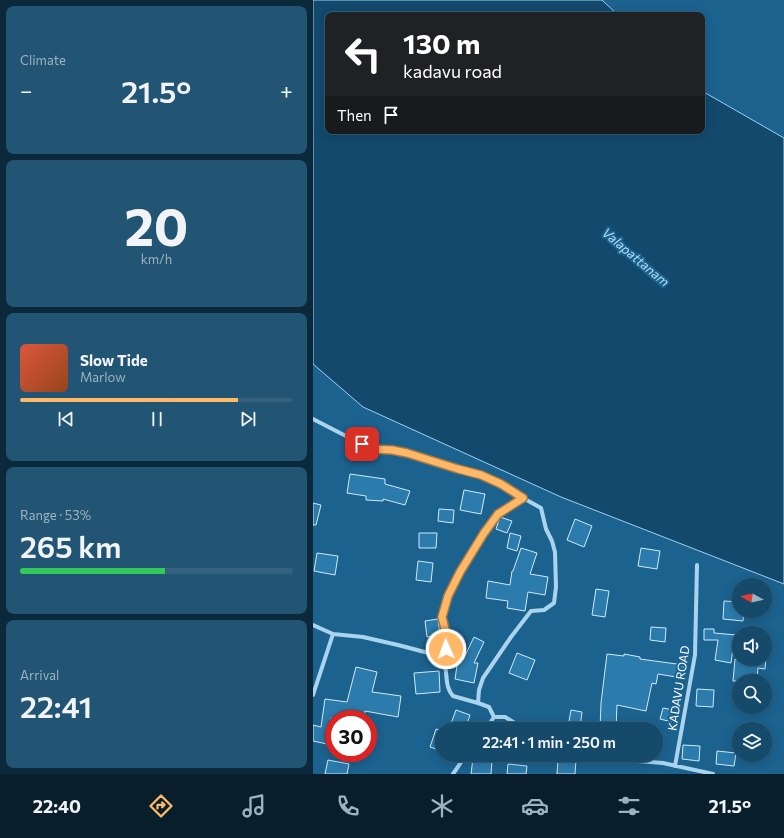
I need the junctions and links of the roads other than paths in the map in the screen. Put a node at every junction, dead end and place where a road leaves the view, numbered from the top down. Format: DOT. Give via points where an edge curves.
graph roads {
  1 [pos="313,419"];
  2 [pos="523,498"];
  3 [pos="697,565"];
  4 [pos="313,625"];
  5 [pos="333,634"];
  6 [pos="444,661"];
  7 [pos="313,695"];
  8 [pos="478,703"];
  9 [pos="494,717"];
  10 [pos="491,722"];
  11 [pos="513,722"];
  12 [pos="461,762"];
  13 [pos="650,762"];
  14 [pos="675,766"];
  15 [pos="453,774"];
  16 [pos="713,774"];
  1 -- 2 [label="street" via="371,449 407,453 481,475"];
  2 -- 6 [label="street" via="498,514 460,572 448,596 442,617 447,637"];
  2 -- 8 [label="street" via="541,508 552,541 555,552 554,603 544,610 531,611 511,637 483,678"];
  3 -- 14 [label="street, KADAVU ROAD" via="695,656"];
  4 -- 5 [label="street"];
  5 -- 6 [label="street" via="363,637 398,645 440,656"];
  5 -- 7 [label="street"];
  6 -- 8 [label="street" via="448,687 453,696"];
  8 -- 9 [label="street" via="489,707"];
  9 -- 10 [label="street"];
  9 -- 11 [label="street" via="505,717"];
  12 -- 15 [label="street"];
  13 -- 14 [label="street"];
  14 -- 16 [label="street"];
}
